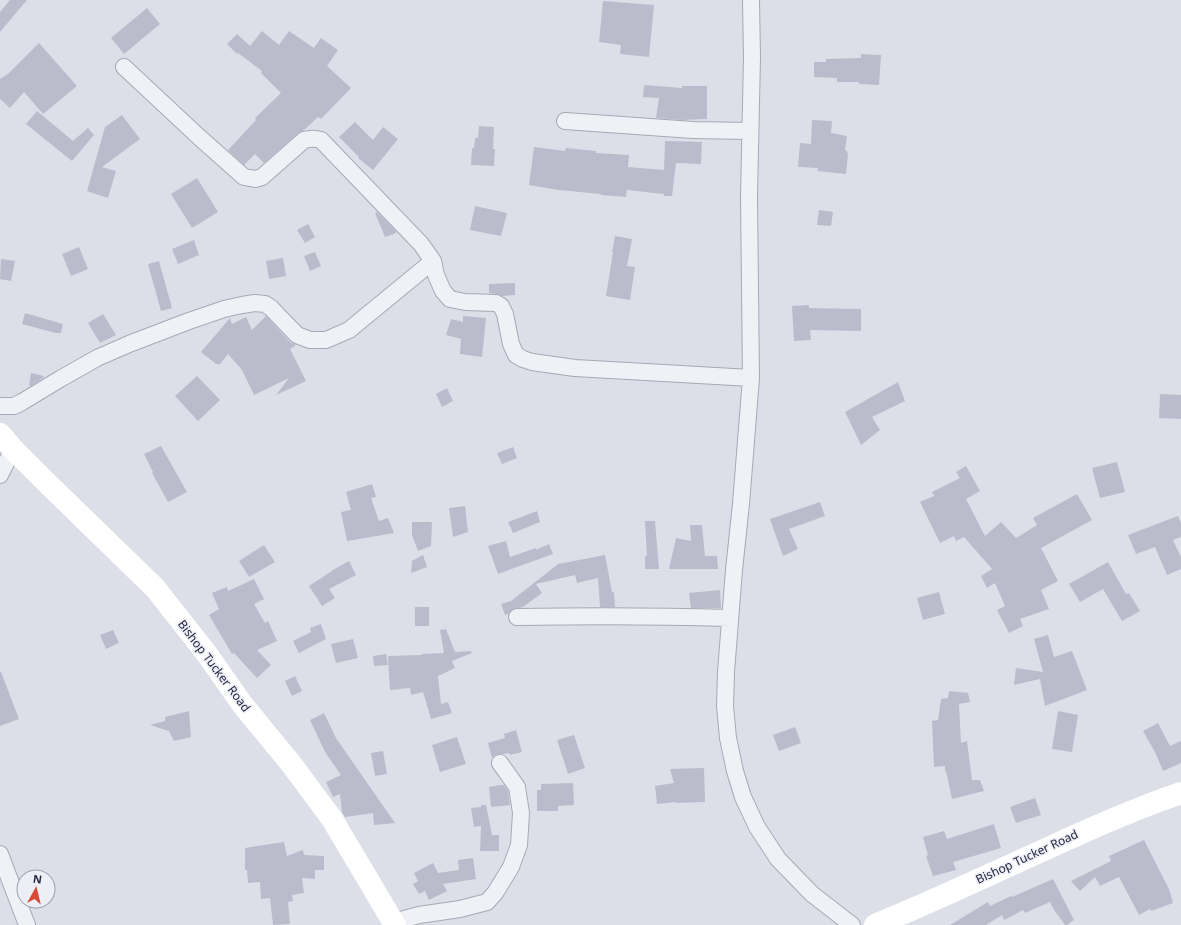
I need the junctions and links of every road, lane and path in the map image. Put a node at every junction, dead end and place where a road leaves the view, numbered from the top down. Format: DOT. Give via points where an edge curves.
graph roads {
  1 [pos="752,0"];
  2 [pos="124,67"];
  3 [pos="565,121"];
  4 [pos="750,131"];
  5 [pos="433,261"];
  6 [pos="750,378"];
  7 [pos="0,406"];
  8 [pos="7,441"];
  9 [pos="0,475"];
  10 [pos="517,617"];
  11 [pos="730,618"];
  12 [pos="500,763"];
  13 [pos="1181,793"];
  14 [pos="0,854"];
  15 [pos="394,923"];
  16 [pos="27,925"];
  17 [pos="852,925"];
  18 [pos="875,925"];
  1 -- 4 [label="street"];
  2 -- 5 [label="street" via="244,177 262,177 304,140 321,140 421,244"];
  3 -- 4 [label="street" via="693,130"];
  4 -- 6 [label="street"];
  5 -- 6 [label="street" via="443,291 450,299 501,306 511,344 516,355 522,359 575,368"];
  5 -- 7 [label="street" via="349,330 326,340 310,340 297,335 265,304 242,305 189,321 129,344 97,358 14,406"];
  6 -- 11 [label="street"];
  8 -- 9 [label="street"];
  8 -- 15 [label="main road, Bishop Tucker Road" via="155,588 332,819"];
  10 -- 11 [label="street"];
  11 -- 17 [label="street" via="726,712 728,738 743,797 757,827 778,859 812,894"];
  12 -- 15 [label="street" via="516,787 521,813 519,845 512,867 496,893 487,902 420,915"];
  13 -- 18 [label="main road, Bishop Tucker Road" via="1103,823"];
  14 -- 16 [label="street"];
}
